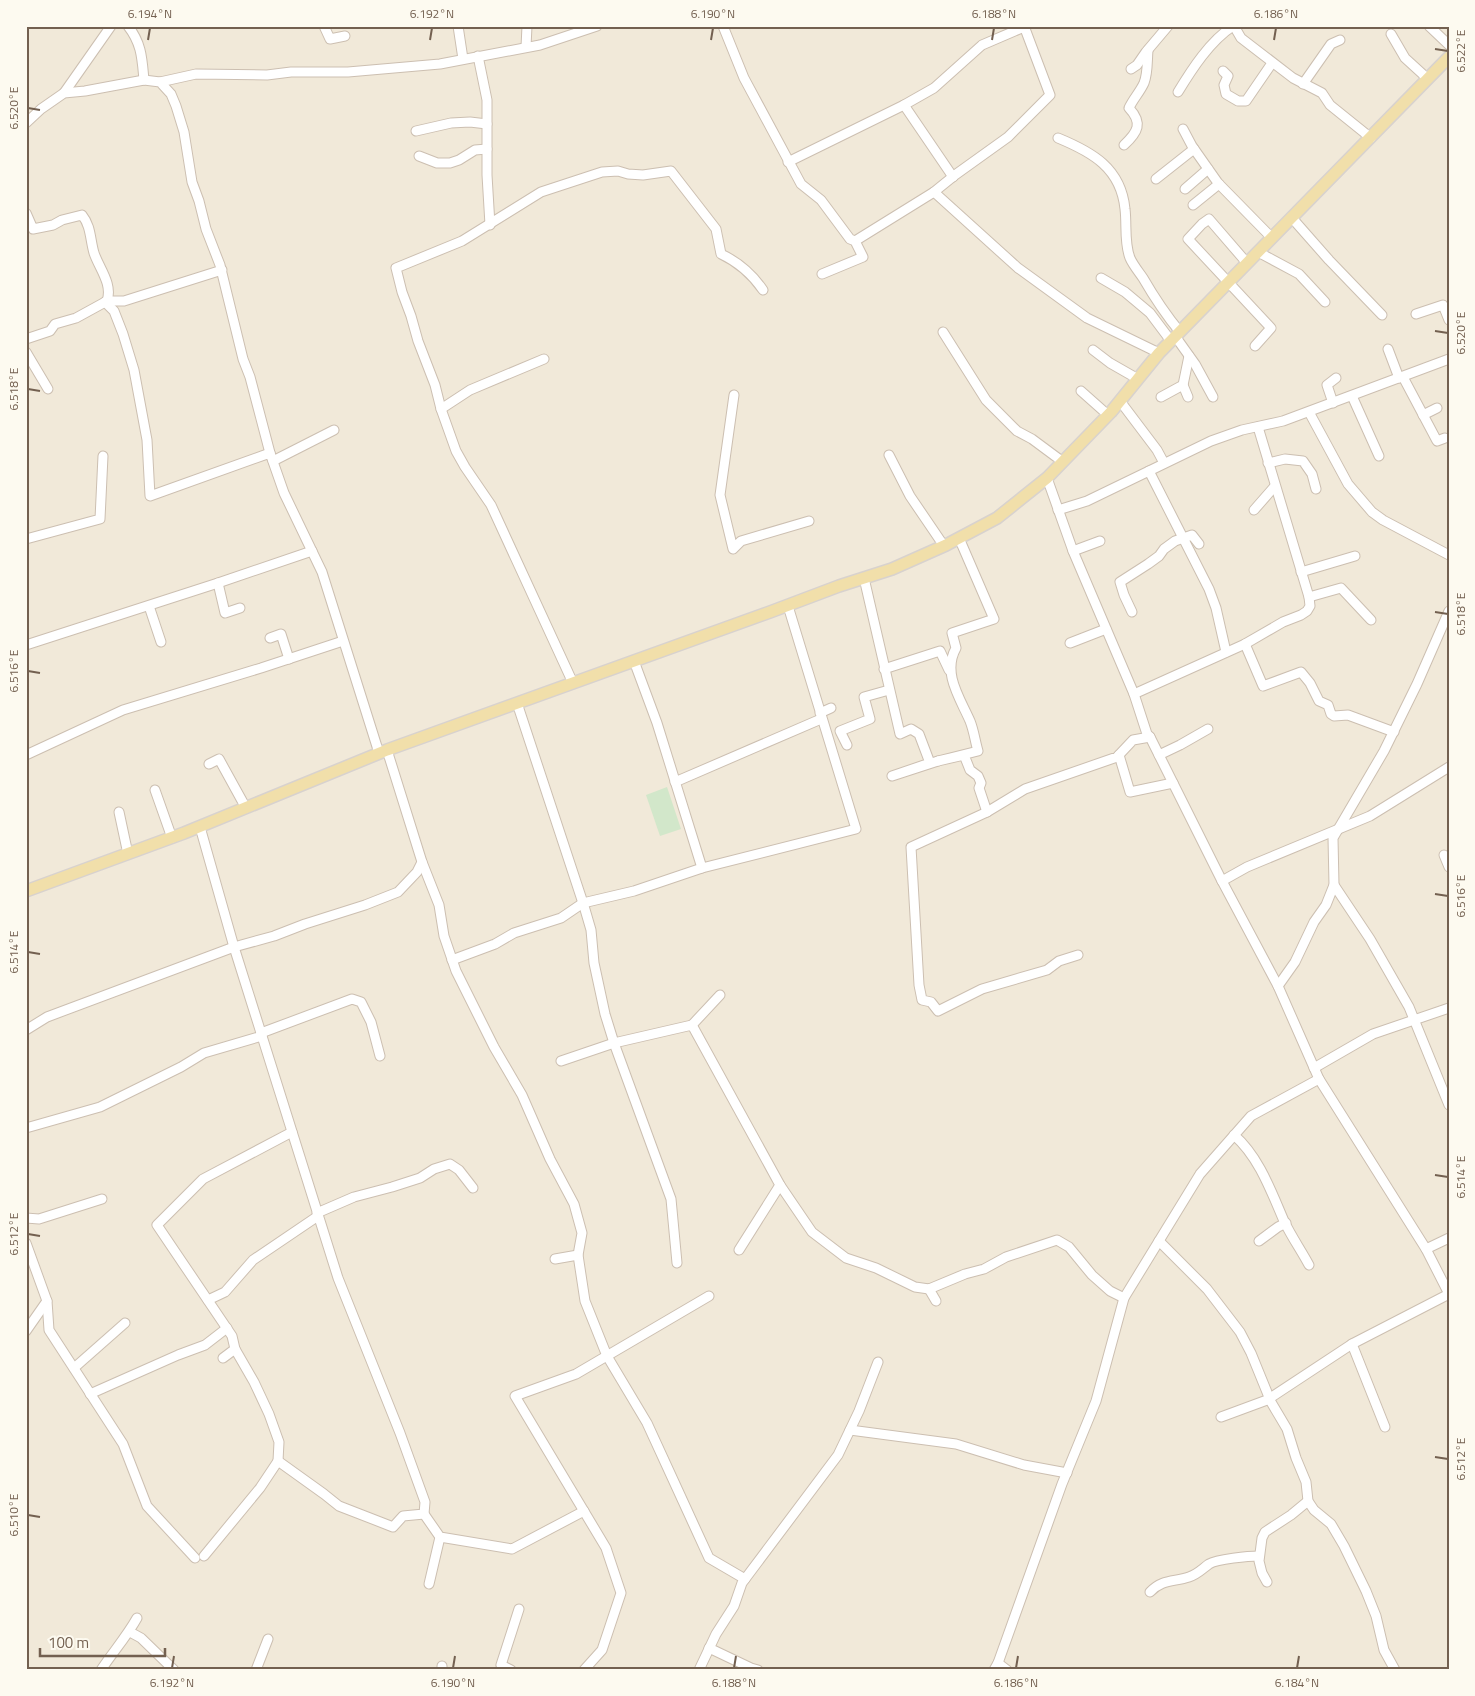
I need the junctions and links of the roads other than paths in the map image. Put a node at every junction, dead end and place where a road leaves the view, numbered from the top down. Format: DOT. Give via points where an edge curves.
graph roads {
  1 [pos="111,26"];
  2 [pos="128,26"];
  3 [pos="324,26"];
  4 [pos="458,26"];
  5 [pos="527,26"];
  6 [pos="597,26"];
  7 [pos="723,26"];
  8 [pos="1168,26"];
  9 [pos="1234,26"];
  10 [pos="1429,26"];
  11 [pos="1024,27"];
  12 [pos="1391,34"];
  13 [pos="346,36"];
  14 [pos="1340,40"];
  15 [pos="1449,45"];
  16 [pos="526,47"];
  17 [pos="1148,50"];
  18 [pos="478,56"];
  19 [pos="1449,57"];
  20 [pos="463,59"];
  21 [pos="1272,63"];
  22 [pos="1131,69"];
  23 [pos="1223,71"];
  24 [pos="1428,79"];
  25 [pos="144,80"];
  26 [pos="160,82"];
  27 [pos="1303,84"];
  28 [pos="1178,92"];
  29 [pos="64,93"];
  30 [pos="904,105"];
  31 [pos="26,123"];
  32 [pos="487,124"];
  33 [pos="1183,129"];
  34 [pos="416,131"];
  35 [pos="1058,138"];
  36 [pos="1370,138"];
  37 [pos="1124,145"];
  38 [pos="487,149"];
  39 [pos="1194,149"];
  40 [pos="419,156"];
  41 [pos="788,162"];
  42 [pos="1208,169"];
  43 [pos="953,177"];
  44 [pos="1156,179"];
  45 [pos="1219,184"];
  46 [pos="1185,189"];
  47 [pos="934,192"];
  48 [pos="1193,205"];
  49 [pos="26,213"];
  50 [pos="1292,218"];
  51 [pos="490,225"];
  52 [pos="1272,238"];
  53 [pos="855,240"];
  54 [pos="1258,252"];
  55 [pos="1247,263"];
  56 [pos="222,270"];
  57 [pos="822,274"];
  58 [pos="1101,278"];
  59 [pos="1228,283"];
  60 [pos="763,290"];
  61 [pos="106,302"];
  62 [pos="1325,302"];
  63 [pos="1416,314"];
  64 [pos="1382,315"];
  65 [pos="1449,320"];
  66 [pos="943,332"];
  67 [pos="1175,336"];
  68 [pos="26,339"];
  69 [pos="1255,346"];
  70 [pos="1388,349"];
  71 [pos="1093,350"];
  72 [pos="26,352"];
  73 [pos="1159,353"];
  74 [pos="1189,356"];
  75 [pos="1449,359"];
  76 [pos="544,360"];
  77 [pos="1336,378"];
  78 [pos="1401,378"];
  79 [pos="1138,379"];
  80 [pos="1183,385"];
  81 [pos="48,389"];
  82 [pos="1081,391"];
  83 [pos="734,394"];
  84 [pos="1188,396"];
  85 [pos="1352,396"];
  86 [pos="1161,397"];
  87 [pos="1213,397"];
  88 [pos="1120,401"];
  89 [pos="1333,403"];
  90 [pos="1437,408"];
  91 [pos="441,409"];
  92 [pos="1309,412"];
  93 [pos="1423,415"];
  94 [pos="1108,416"];
  95 [pos="1258,427"];
  96 [pos="334,430"];
  97 [pos="1445,438"];
  98 [pos="889,455"];
  99 [pos="103,456"];
  100 [pos="1379,456"];
  101 [pos="271,457"];
  102 [pos="1063,462"];
  103 [pos="1164,463"];
  104 [pos="1268,463"];
  105 [pos="1149,471"];
  106 [pos="1048,478"];
  107 [pos="1275,486"];
  108 [pos="1316,489"];
  109 [pos="1058,510"];
  110 [pos="1254,510"];
  111 [pos="809,521"];
  112 [pos="1182,537"];
  113 [pos="26,538"];
  114 [pos="959,538"];
  115 [pos="1100,541"];
  116 [pos="1199,544"];
  117 [pos="944,546"];
  118 [pos="312,550"];
  119 [pos="1073,551"];
  120 [pos="1449,555"];
  121 [pos="1355,556"];
  122 [pos="1301,572"];
  123 [pos="864,578"];
  124 [pos="218,584"];
  125 [pos="1309,597"];
  126 [pos="149,606"];
  127 [pos="788,606"];
  128 [pos="240,608"];
  129 [pos="1449,611"];
  130 [pos="1132,612"];
  131 [pos="1371,620"];
  132 [pos="1106,629"];
  133 [pos="270,638"];
  134 [pos="343,641"];
  135 [pos="161,642"];
  136 [pos="1070,643"];
  137 [pos="1245,644"];
  138 [pos="26,646"];
  139 [pos="1226,652"];
  140 [pos="289,659"];
  141 [pos="634,661"];
  142 [pos="884,669"];
  143 [pos="950,673"];
  144 [pos="573,683"];
  145 [pos="889,690"];
  146 [pos="1134,694"];
  147 [pos="517,703"];
  148 [pos="831,708"];
  149 [pos="820,716"];
  150 [pos="1208,729"];
  151 [pos="1394,732"];
  152 [pos="1150,737"];
  153 [pos="847,745"];
  154 [pos="383,751"];
  155 [pos="1159,754"];
  156 [pos="26,755"];
  157 [pos="1119,755"];
  158 [pos="938,761"];
  159 [pos="209,764"];
  160 [pos="1449,767"];
  161 [pos="675,782"];
  162 [pos="1173,783"];
  163 [pos="155,790"];
  164 [pos="246,808"];
  165 [pos="119,812"];
  166 [pos="987,812"];
  167 [pos="200,827"];
  168 [pos="1340,830"];
  169 [pos="172,838"];
  170 [pos="128,854"];
  171 [pos="1444,855"];
  172 [pos="422,862"];
  173 [pos="1449,867"];
  174 [pos="702,868"];
  175 [pos="1222,881"];
  176 [pos="1334,885"];
  177 [pos="26,891"];
  178 [pos="583,903"];
  179 [pos="234,947"];
  180 [pos="1078,955"];
  181 [pos="452,960"];
  182 [pos="1278,986"];
  183 [pos="720,995"];
  184 [pos="1449,1008"];
  185 [pos="1414,1020"];
  186 [pos="692,1025"];
  187 [pos="26,1030"];
  188 [pos="261,1035"];
  189 [pos="614,1043"];
  190 [pos="380,1056"];
  191 [pos="561,1061"];
  192 [pos="1314,1068"];
  193 [pos="1319,1079"];
  194 [pos="1449,1105"];
  195 [pos="26,1128"];
  196 [pos="292,1132"];
  197 [pos="1234,1135"];
  198 [pos="780,1185"];
  199 [pos="473,1188"];
  200 [pos="102,1199"];
  201 [pos="318,1214"];
  202 [pos="26,1218"];
  203 [pos="1286,1223"];
  204 [pos="1449,1238"];
  205 [pos="1159,1241"];
  206 [pos="1259,1241"];
  207 [pos="26,1243"];
  208 [pos="1426,1249"];
  209 [pos="739,1250"];
  210 [pos="578,1255"];
  211 [pos="555,1259"];
  212 [pos="677,1263"];
  213 [pos="1309,1265"];
  214 [pos="929,1290"];
  215 [pos="1449,1294"];
  216 [pos="708,1296"];
  217 [pos="1124,1298"];
  218 [pos="208,1300"];
  219 [pos="47,1301"];
  220 [pos="936,1301"];
  221 [pos="125,1323"];
  222 [pos="227,1328"];
  223 [pos="26,1331"];
  224 [pos="1352,1344"];
  225 [pos="235,1349"];
  226 [pos="608,1356"];
  227 [pos="223,1358"];
  228 [pos="878,1362"];
  229 [pos="74,1368"];
  230 [pos="90,1394"];
  231 [pos="1269,1397"];
  232 [pos="1221,1417"];
  233 [pos="1385,1427"];
  234 [pos="850,1430"];
  235 [pos="278,1461"];
  236 [pos="1067,1473"];
  237 [pos="1308,1501"];
  238 [pos="584,1511"];
  239 [pos="424,1514"];
  240 [pos="440,1537"];
  241 [pos="1259,1556"];
  242 [pos="745,1579"];
  243 [pos="1267,1582"];
  244 [pos="429,1584"];
  245 [pos="1150,1592"];
  246 [pos="519,1609"];
  247 [pos="137,1618"];
  248 [pos="130,1632"];
  249 [pos="268,1639"];
  250 [pos="710,1648"];
  251 [pos="996,1666"];
  252 [pos="101,1670"];
  253 [pos="174,1670"];
  254 [pos="256,1670"];
  255 [pos="511,1670"];
  256 [pos="584,1670"];
  257 [pos="699,1670"];
  258 [pos="758,1670"];
  259 [pos="1008,1670"];
  260 [pos="1395,1670"];
  1 -- 29 [label="street"];
  2 -- 25 [label="street" via="140,49"];
  3 -- 13 [label="street" via="330,39"];
  4 -- 20 [label="street"];
  5 -- 16 [label="street"];
  6 -- 16 [label="street"];
  7 -- 41 [label="street" via="744,78"];
  8 -- 17 [label="street"];
  9 -- 21 [label="street" via="1241,38"];
  9 -- 28 [label="street" via="1210,46"];
  10 -- 15 [label="street"];
  11 -- 30 [label="street" via="982,45 934,88"];
  11 -- 43 [label="street" via="1050,95 1008,137"];
  12 -- 24 [label="street" via="1405,58"];
  14 -- 27 [label="street" via="1331,44"];
  16 -- 18 [label="street"];
  17 -- 22 [label="street"];
  17 -- 37 [label="street" via="1144,84 1129,108 1136,116 1135,135"];
  18 -- 20 [label="street"];
  18 -- 32 [label="street" via="487,100"];
  19 -- 24 [label="main road"];
  20 -- 26 [label="street" via="348,72 291,72 267,76 188,74"];
  21 -- 23 [label="street" via="1246,100 1238,101 1226,94 1224,85 1228,76"];
  21 -- 27 [label="street"];
  24 -- 36 [label="main road"];
  25 -- 26 [label="street"];
  25 -- 29 [label="street"];
  26 -- 56 [label="street" via="176,106 192,182"];
  27 -- 36 [label="street" via="1322,93 1330,106"];
  29 -- 31 [label="street"];
  30 -- 41 [label="street"];
  30 -- 43 [label="street"];
  32 -- 34 [label="street" via="451,123"];
  32 -- 38 [label="street"];
  33 -- 39 [label="street"];
  35 -- 67 [label="street" via="1081,148 1117,179 1125,209 1130,258"];
  36 -- 50 [label="main road"];
  38 -- 40 [label="street" via="475,150 450,163 437,163"];
  38 -- 51 [label="street"];
  39 -- 42 [label="street"];
  39 -- 44 [label="street"];
  41 -- 53 [label="street" via="801,184 821,200 850,239"];
  42 -- 45 [label="street"];
  42 -- 46 [label="street"];
  43 -- 47 [label="street"];
  45 -- 48 [label="street"];
  45 -- 52 [label="street"];
  47 -- 53 [label="street"];
  47 -- 73 [label="street" via="1018,268 1087,318"];
  49 -- 61 [label="street" via="33,229 82,215 90,227 95,255 104,272 110,294"];
  50 -- 52 [label="main road"];
  50 -- 64 [label="street"];
  51 -- 60 [label="street" via="541,192 591,176 618,171 643,175 670,171 716,229 721,254 744,268"];
  51 -- 91 [label="street" via="462,241 396,268"];
  52 -- 54 [label="main road"];
  53 -- 57 [label="street" via="863,257"];
  54 -- 55 [label="main road"];
  54 -- 62 [label="street" via="1299,274"];
  55 -- 59 [label="main road"];
  55 -- 59 [label="street" via="1209,220 1202,224 1188,239"];
  56 -- 61 [label="street" via="124,301"];
  56 -- 101 [label="street"];
  58 -- 67 [label="street" via="1125,292"];
  59 -- 67 [label="main road"];
  59 -- 69 [label="street" via="1271,328"];
  61 -- 68 [label="street"];
  61 -- 101 [label="street" via="114,311 134,370 147,440 150,496"];
  63 -- 65 [label="street" via="1443,305"];
  66 -- 102 [label="street" via="986,400 1017,431"];
  67 -- 73 [label="main road"];
  67 -- 74 [label="street"];
  70 -- 78 [label="street"];
  71 -- 79 [label="street"];
  72 -- 81 [label="street"];
  73 -- 79 [label="main road"];
  74 -- 80 [label="street"];
  74 -- 87 [label="street"];
  75 -- 78 [label="street"];
  76 -- 91 [label="street" via="470,390"];
  77 -- 89 [label="street" via="1327,385"];
  78 -- 85 [label="street"];
  78 -- 93 [label="street"];
  79 -- 88 [label="main road"];
  80 -- 84 [label="street"];
  80 -- 86 [label="street"];
  82 -- 94 [label="street"];
  83 -- 111 [label="street" via="720,495 733,549 741,541"];
  85 -- 89 [label="street"];
  85 -- 100 [label="street"];
  88 -- 94 [label="main road"];
  88 -- 103 [label="street"];
  89 -- 92 [label="street"];
  90 -- 93 [label="street"];
  91 -- 144 [label="street" via="456,451 492,505"];
  92 -- 95 [label="street"];
  92 -- 120 [label="street" via="1348,484 1372,512"];
  93 -- 97 [label="street" via="1437,441"];
  94 -- 102 [label="main road"];
  95 -- 103 [label="street" via="1211,441"];
  95 -- 104 [label="street"];
  96 -- 101 [label="street"];
  98 -- 117 [label="street" via="910,496"];
  99 -- 113 [label="street" via="100,519"];
  101 -- 118 [label="street" via="284,493"];
  102 -- 106 [label="main road"];
  103 -- 105 [label="street"];
  104 -- 107 [label="street"];
  104 -- 108 [label="street" via="1285,459 1303,461 1312,474"];
  105 -- 109 [label="street" via="1087,501"];
  105 -- 112 [label="street"];
  106 -- 109 [label="street"];
  106 -- 114 [label="main road" via="997,518"];
  107 -- 110 [label="street"];
  107 -- 122 [label="street"];
  109 -- 119 [label="street"];
  112 -- 116 [label="street" via="1192,535"];
  112 -- 130 [label="street" via="1120,582"];
  112 -- 139 [label="street" via="1209,589"];
  114 -- 117 [label="main road"];
  114 -- 143 [label="street" via="994,619 952,633 956,648 951,657"];
  115 -- 119 [label="street"];
  117 -- 123 [label="main road"];
  118 -- 124 [label="street"];
  118 -- 134 [label="street"];
  119 -- 132 [label="street"];
  121 -- 122 [label="street"];
  122 -- 125 [label="street"];
  123 -- 127 [label="main road"];
  123 -- 142 [label="street"];
  124 -- 126 [label="street"];
  124 -- 128 [label="street" via="225,613"];
  125 -- 131 [label="street" via="1341,588"];
  125 -- 137 [label="street" via="1308,611"];
  126 -- 135 [label="street"];
  126 -- 138 [label="street"];
  127 -- 141 [label="main road"];
  127 -- 149 [label="street"];
  129 -- 151 [label="street"];
  132 -- 136 [label="street"];
  132 -- 146 [label="street"];
  133 -- 140 [label="street" via="281,634"];
  134 -- 140 [label="street"];
  134 -- 154 [label="street"];
  137 -- 139 [label="street"];
  137 -- 151 [label="street" via="1263,686 1301,672 1319,701 1328,705 1334,716 1348,715"];
  139 -- 146 [label="street"];
  140 -- 156 [label="street" via="123,710"];
  141 -- 144 [label="main road"];
  141 -- 161 [label="street"];
  142 -- 143 [label="street" via="940,652"];
  142 -- 145 [label="street"];
  143 -- 158 [label="street" via="971,723 978,751"];
  144 -- 147 [label="main road"];
  145 -- 153 [label="street" via="864,698 870,719 840,731"];
  145 -- 158 [label="street" via="900,734 911,729 919,734 930,763 892,776"];
  146 -- 152 [label="street"];
  147 -- 154 [label="main road"];
  147 -- 178 [label="street"];
  148 -- 149 [label="street"];
  149 -- 161 [label="street"];
  149 -- 174 [label="street" via="856,829"];
  150 -- 155 [label="street"];
  151 -- 168 [label="street"];
  152 -- 155 [label="street"];
  152 -- 157 [label="street" via="1133,740"];
  154 -- 164 [label="main road"];
  154 -- 172 [label="street"];
  155 -- 162 [label="street"];
  157 -- 162 [label="street" via="1130,792"];
  157 -- 166 [label="street" via="1025,789"];
  158 -- 166 [label="street" via="964,755 970,770 981,782"];
  159 -- 164 [label="street" via="219,759"];
  160 -- 168 [label="street" via="1380,810"];
  161 -- 174 [label="street"];
  162 -- 175 [label="street"];
  163 -- 169 [label="street"];
  164 -- 167 [label="main road"];
  165 -- 170 [label="street"];
  166 -- 180 [label="street" via="911,848 922,1000 931,1002 938,1011 982,988 1047,970 1059,961"];
  167 -- 169 [label="main road"];
  167 -- 179 [label="street"];
  168 -- 175 [label="street" via="1247,867"];
  168 -- 176 [label="street" via="1334,838"];
  169 -- 170 [label="main road"];
  170 -- 177 [label="main road"];
  171 -- 173 [label="street"];
  172 -- 179 [label="street" via="398,892"];
  172 -- 181 [label="street" via="439,904"];
  174 -- 178 [label="street" via="634,891"];
  175 -- 182 [label="street"];
  176 -- 182 [label="street" via="1295,962"];
  176 -- 185 [label="street" via="1370,939"];
  178 -- 181 [label="street" via="561,918 514,933"];
  178 -- 189 [label="street" via="591,930 605,1014"];
  179 -- 187 [label="street" via="47,1017"];
  179 -- 188 [label="street"];
  181 -- 210 [label="street" via="475,1012 522,1095 574,1204 582,1233"];
  182 -- 192 [label="street"];
  183 -- 186 [label="street"];
  184 -- 185 [label="street"];
  185 -- 192 [label="street" via="1372,1034"];
  185 -- 194 [label="street"];
  186 -- 189 [label="street"];
  186 -- 198 [label="street"];
  188 -- 190 [label="street" via="352,999 361,1002 371,1022"];
  188 -- 195 [label="street" via="204,1053 100,1107"];
  188 -- 196 [label="street"];
  189 -- 191 [label="street"];
  189 -- 212 [label="street" via="671,1198"];
  192 -- 193 [label="street"];
  193 -- 197 [label="street" via="1250,1116"];
  193 -- 208 [label="street"];
  196 -- 201 [label="street"];
  196 -- 218 [label="street" via="204,1179 157,1225"];
  197 -- 203 [label="street" via="1246,1146"];
  197 -- 205 [label="street" via="1200,1174"];
  198 -- 209 [label="street"];
  198 -- 214 [label="street" via="812,1232 846,1258"];
  199 -- 201 [label="street" via="450,1164 420,1178 354,1197"];
  200 -- 202 [label="street" via="39,1219"];
  201 -- 218 [label="street" via="252,1260 225,1292"];
  201 -- 239 [label="street" via="338,1278 425,1502"];
  203 -- 206 [label="street"];
  203 -- 213 [label="street"];
  204 -- 208 [label="street"];
  205 -- 217 [label="street"];
  205 -- 231 [label="street" via="1207,1289 1240,1332"];
  207 -- 219 [label="street"];
  208 -- 215 [label="street"];
  210 -- 211 [label="street"];
  210 -- 226 [label="street" via="585,1301"];
  214 -- 217 [label="street" via="965,1274 984,1270 1006,1257 1057,1240 1069,1247 1110,1291"];
  214 -- 220 [label="street"];
  215 -- 224 [label="street"];
  216 -- 226 [label="street"];
  217 -- 236 [label="street" via="1096,1401"];
  218 -- 222 [label="street"];
  219 -- 223 [label="street"];
  219 -- 229 [label="street" via="50,1330"];
  221 -- 229 [label="street"];
  222 -- 225 [label="street"];
  222 -- 230 [label="street" via="205,1345"];
  224 -- 231 [label="street"];
  224 -- 233 [label="street"];
  225 -- 227 [label="street"];
  225 -- 235 [label="street" via="269,1414 279,1442"];
  226 -- 238 [label="street" via="576,1374 515,1396"];
  226 -- 242 [label="street" via="647,1423 709,1558"];
  228 -- 234 [label="street"];
  229 -- 230 [label="street"];
  230 -- 235 [label="street" via="123,1444 147,1506 200,1557 260,1488"];
  231 -- 232 [label="street"];
  231 -- 237 [label="street" via="1287,1429 1306,1482"];
  234 -- 236 [label="street" via="956,1444 1024,1465"];
  234 -- 242 [label="street" via="838,1454"];
  235 -- 239 [label="street" via="339,1506 369,1519 393,1527 403,1516"];
  236 -- 251 [label="street"];
  237 -- 241 [label="street" via="1265,1532"];
  237 -- 260 [label="street" via="1331,1524 1344,1546 1366,1591 1384,1650"];
  238 -- 240 [label="street" via="512,1549"];
  238 -- 256 [label="street" via="606,1548 621,1593 602,1650"];
  239 -- 240 [label="street"];
  240 -- 244 [label="street"];
  241 -- 243 [label="street" via="1260,1569"];
  241 -- 245 [label="street" via="1216,1561 1196,1574 1165,1582"];
  242 -- 250 [label="street"];
  246 -- 255 [label="street" via="501,1665"];
  247 -- 248 [label="street"];
  248 -- 252 [label="street"];
  248 -- 253 [label="street" via="141,1638"];
  249 -- 254 [label="street"];
  250 -- 257 [label="street"];
  250 -- 258 [label="street"];
  251 -- 259 [label="street"];
}
